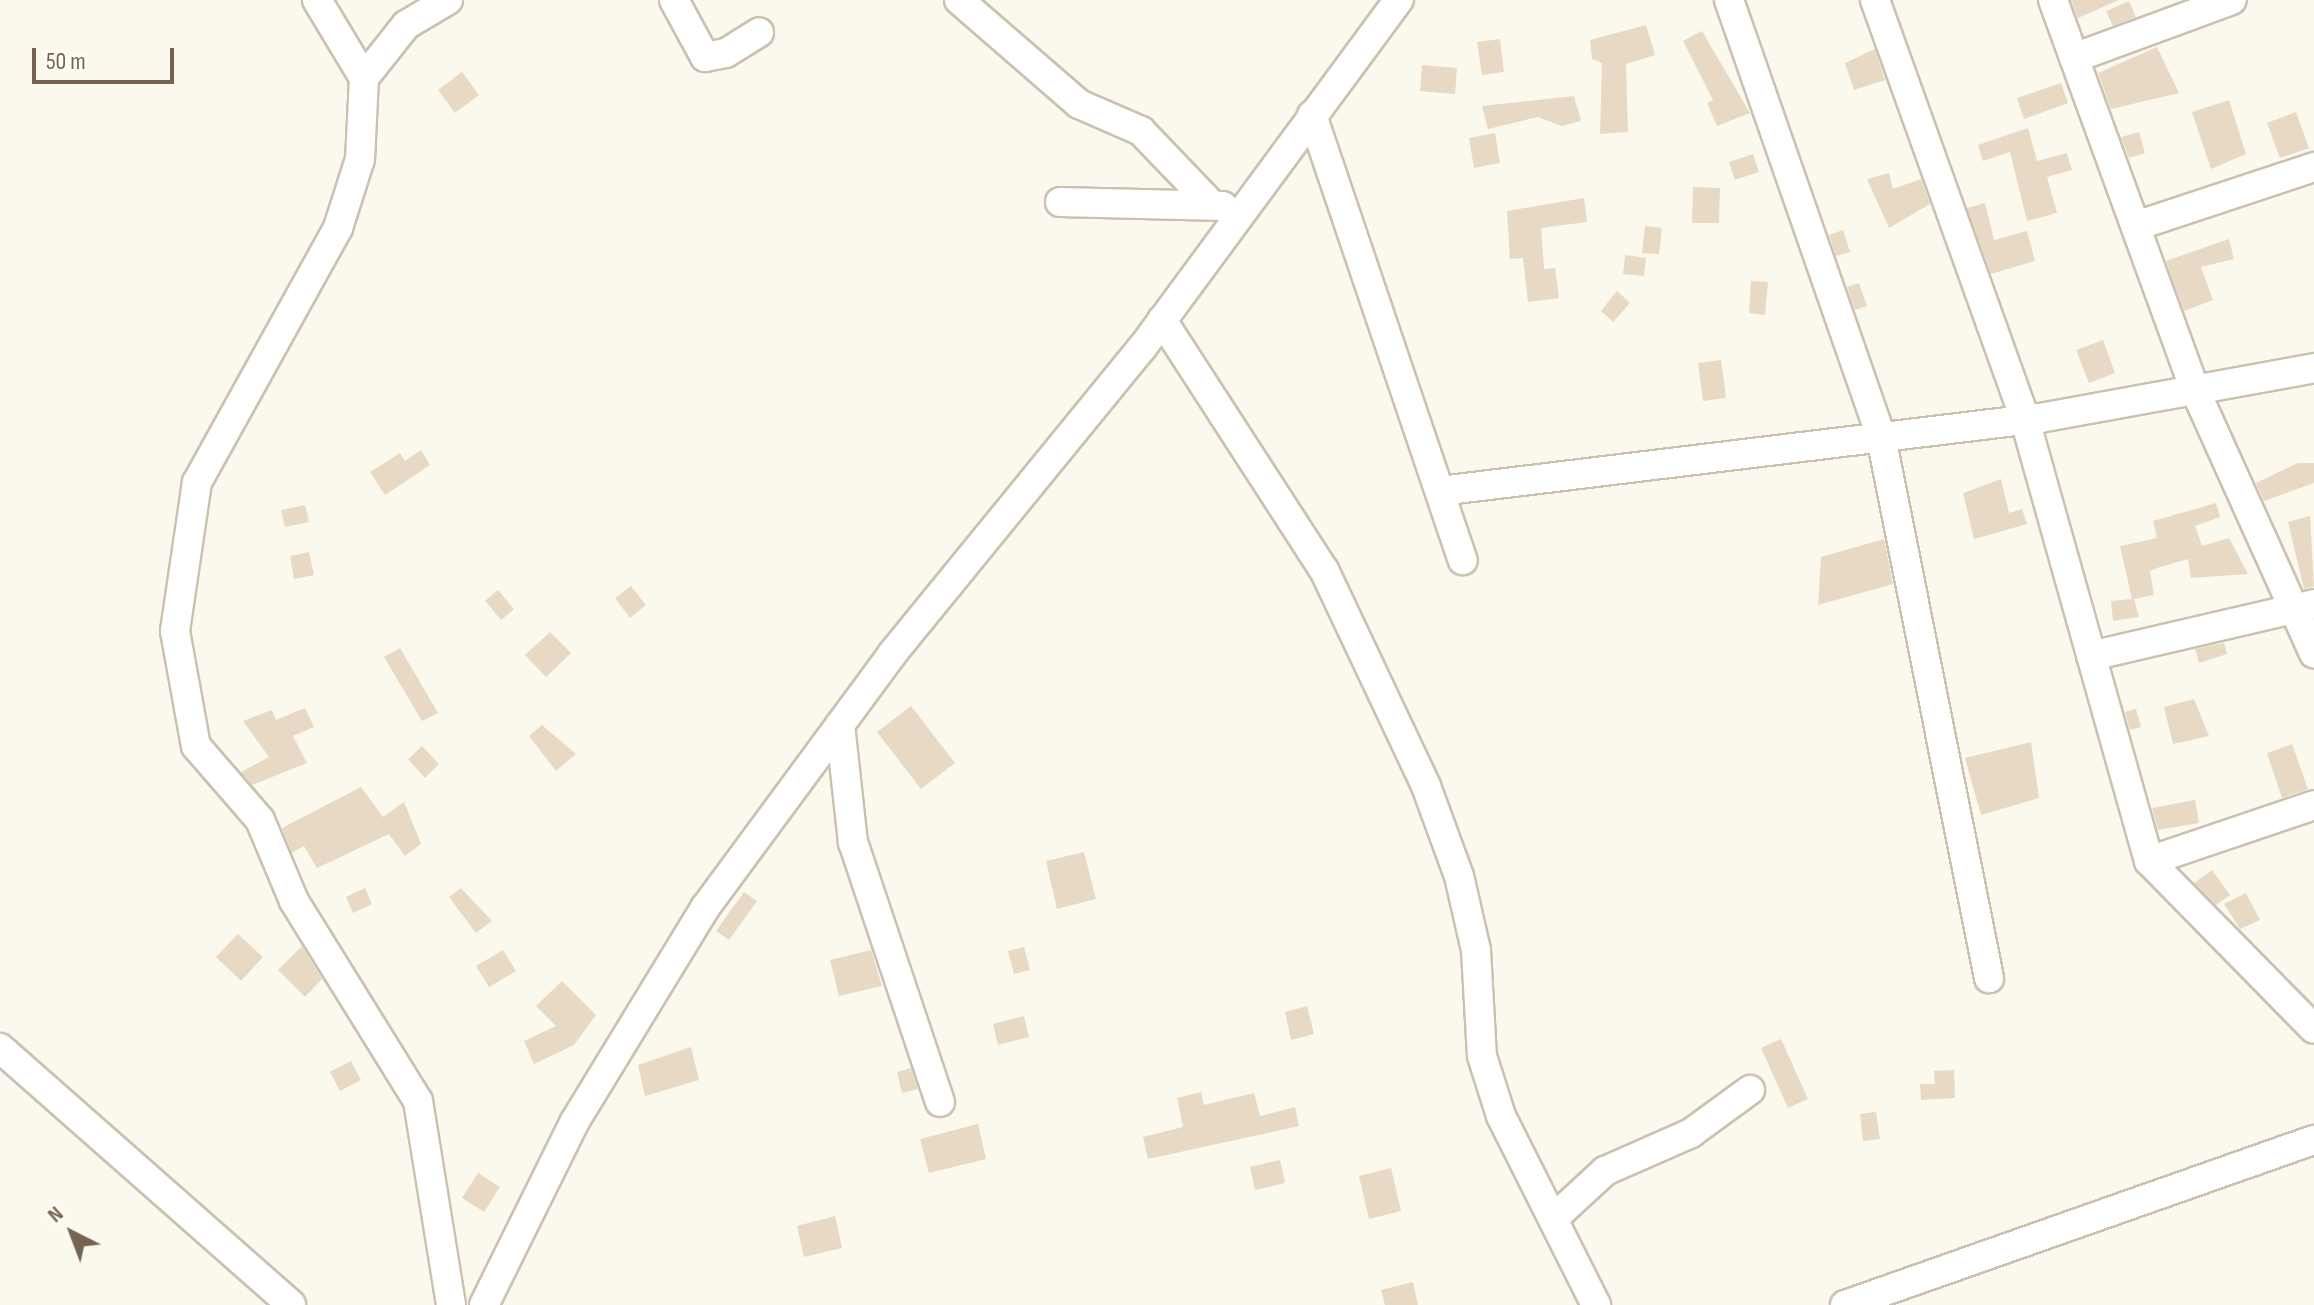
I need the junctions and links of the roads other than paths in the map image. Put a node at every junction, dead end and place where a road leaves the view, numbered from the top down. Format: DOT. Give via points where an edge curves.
graph roads {
  1 [pos="317,0"];
  2 [pos="448,0"];
  3 [pos="674,0"];
  4 [pos="959,0"];
  5 [pos="1399,0"];
  6 [pos="1729,0"];
  7 [pos="1875,0"];
  8 [pos="2053,0"];
  9 [pos="2232,0"];
  10 [pos="759,32"];
  11 [pos="2074,58"];
  12 [pos="364,78"];
  13 [pos="1312,115"];
  14 [pos="2314,167"];
  15 [pos="1060,202"];
  16 [pos="1211,204"];
  17 [pos="1243,209"];
  18 [pos="2136,226"];
  19 [pos="1162,320"];
  20 [pos="2314,368"];
  21 [pos="2195,390"];
  22 [pos="2025,420"];
  23 [pos="1881,437"];
  24 [pos="1440,491"];
  25 [pos="1463,560"];
  26 [pos="2304,608"];
  27 [pos="2314,653"];
  28 [pos="2091,656"];
  29 [pos="840,725"];
  30 [pos="2314,805"];
  31 [pos="2149,861"];
  32 [pos="1989,978"];
  33 [pos="2314,1029"];
  34 [pos="0,1048"];
  35 [pos="1750,1090"];
  36 [pos="940,1102"];
  37 [pos="2314,1140"];
  38 [pos="1553,1219"];
  39 [pos="291,1305"];
  40 [pos="451,1305"];
  41 [pos="484,1305"];
  42 [pos="1596,1305"];
  43 [pos="1845,1305"];
  1 -- 12 [label="street"];
  2 -- 12 [label="street" via="406,25"];
  3 -- 10 [label="street" via="705,57 726,53"];
  4 -- 16 [label="street" via="1079,104 1141,131"];
  5 -- 13 [label="street"];
  6 -- 23 [label="street"];
  7 -- 22 [label="street"];
  8 -- 11 [label="street"];
  9 -- 11 [label="street"];
  11 -- 18 [label="street"];
  12 -- 40 [label="street" via="360,159 338,228 197,482 175,631 196,746 260,820 294,901 418,1101"];
  13 -- 17 [label="street"];
  13 -- 24 [label="street"];
  14 -- 18 [label="street"];
  15 -- 16 [label="street"];
  16 -- 17 [label="street"];
  17 -- 19 [label="street"];
  18 -- 21 [label="street"];
  19 -- 29 [label="street"];
  19 -- 38 [label="street" via="1324,570 1426,786 1476,950 1482,1056 1501,1116"];
  20 -- 21 [label="street"];
  21 -- 22 [label="street"];
  21 -- 26 [label="street"];
  22 -- 23 [label="street"];
  22 -- 28 [label="street"];
  23 -- 24 [label="street"];
  23 -- 32 [label="street"];
  24 -- 25 [label="street"];
  26 -- 27 [label="street"];
  26 -- 28 [label="street"];
  28 -- 31 [label="street"];
  29 -- 36 [label="street" via="853,842"];
  29 -- 41 [label="street" via="696,922 575,1121"];
  30 -- 31 [label="street"];
  31 -- 33 [label="street"];
  34 -- 39 [label="street"];
  35 -- 38 [label="street" via="1691,1133 1605,1171"];
  37 -- 43 [label="street"];
  38 -- 42 [label="street"];
}
